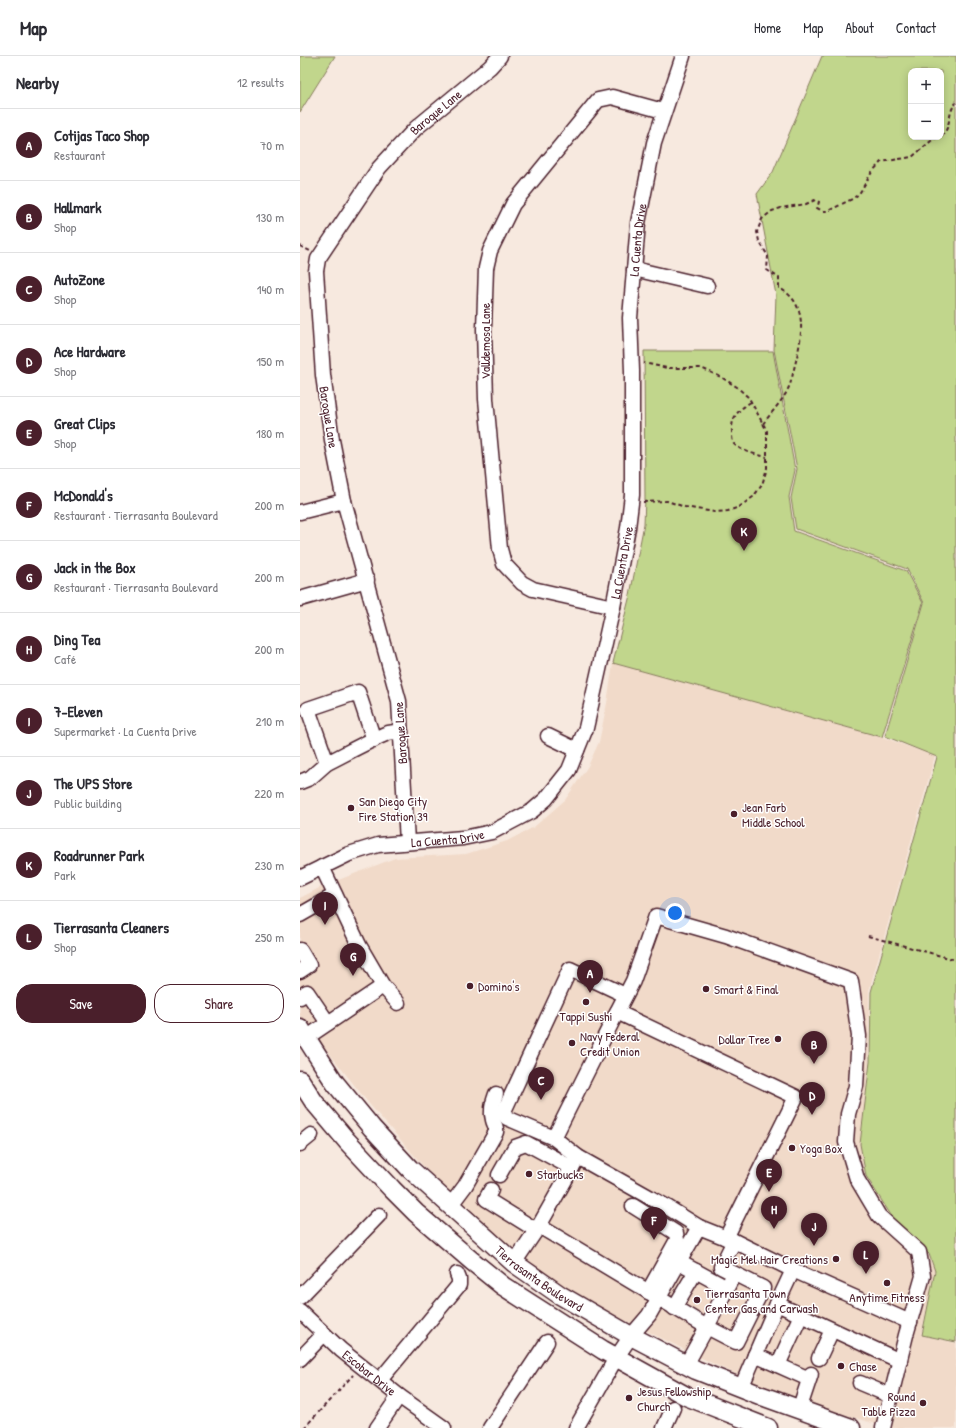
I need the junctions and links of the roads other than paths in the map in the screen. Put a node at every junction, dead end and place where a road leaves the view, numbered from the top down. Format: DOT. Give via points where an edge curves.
graph roads {
  1 [pos="500,56"];
  2 [pos="683,56"];
  3 [pos="663,111"];
  4 [pos="634,269"];
  5 [pos="708,286"];
  6 [pos="344,501"];
  7 [pos="300,512"];
  8 [pos="367,580"];
  9 [pos="300,599"];
  10 [pos="613,607"];
  11 [pos="401,732"];
  12 [pos="548,736"];
  13 [pos="374,740"];
  14 [pos="577,750"];
  15 [pos="327,763"];
  16 [pos="300,782"];
  17 [pos="407,842"];
  18 [pos="322,867"];
  19 [pos="300,878"];
  20 [pos="335,895"];
  21 [pos="300,915"];
  22 [pos="300,950"];
  23 [pos="300,971"];
  24 [pos="383,986"];
  25 [pos="625,995"];
  26 [pos="300,997"];
  27 [pos="398,1003"];
  28 [pos="617,1012"];
  29 [pos="328,1023"];
  30 [pos="303,1033"];
  31 [pos="300,1080"];
  32 [pos="496,1094"];
  33 [pos="554,1138"];
  34 [pos="575,1162"];
  35 [pos="499,1175"];
  36 [pos="491,1190"];
  37 [pos="450,1206"];
  38 [pos="633,1206"];
  39 [pos="378,1215"];
  40 [pos="699,1226"];
  41 [pos="538,1228"];
  42 [pos="730,1239"];
  43 [pos="679,1262"];
  44 [pos="514,1263"];
  45 [pos="794,1270"];
  46 [pos="696,1271"];
  47 [pos="457,1274"];
  48 [pos="734,1274"];
  49 [pos="727,1288"];
  50 [pos="653,1295"];
  51 [pos="300,1297"];
  52 [pos="777,1304"];
  53 [pos="674,1308"];
  54 [pos="300,1311"];
  55 [pos="801,1315"];
  56 [pos="910,1322"];
  57 [pos="707,1327"];
  58 [pos="832,1330"];
  59 [pos="324,1334"];
  60 [pos="631,1336"];
  61 [pos="547,1342"];
  62 [pos="755,1355"];
  63 [pos="616,1358"];
  64 [pos="819,1358"];
  65 [pos="300,1359"];
  66 [pos="900,1361"];
  67 [pos="686,1365"];
  68 [pos="778,1365"];
  69 [pos="380,1380"];
  70 [pos="860,1383"];
  71 [pos="741,1388"];
  72 [pos="399,1396"];
  73 [pos="891,1396"];
  74 [pos="674,1408"];
  75 [pos="799,1410"];
  76 [pos="377,1428"];
  77 [pos="444,1428"];
  78 [pos="490,1428"];
  79 [pos="576,1428"];
  80 [pos="664,1428"];
  81 [pos="768,1428"];
  82 [pos="852,1428"];
  83 [pos="883,1428"];
  1 -- 6 [label="street, Baroque Lane" via="416,128 380,168 318,259 316,271 323,375"];
  2 -- 3 [label="street, La Cuenta Drive"];
  3 -- 4 [label="street, La Cuenta Drive" via="638,223"];
  3 -- 10 [label="street, Valldemosa Lane" via="612,97 598,100 513,204 490,251 486,268 486,399 500,549 504,564 522,583 533,589"];
  4 -- 5 [label="street"];
  4 -- 10 [label="street, La Cuenta Drive" via="630,318 632,503"];
  6 -- 7 [label="street"];
  6 -- 8 [label="street, Baroque Lane"];
  8 -- 9 [label="street"];
  8 -- 11 [label="street, Baroque Lane" via="399,701"];
  10 -- 14 [label="street, La Cuenta Drive" via="586,728"];
  11 -- 13 [label="street" via="390,732"];
  11 -- 17 [label="street, Baroque Lane"];
  12 -- 14 [label="street"];
  13 -- 15 [label="street"];
  13 -- 15 [label="street" via="358,692 308,709"];
  14 -- 17 [label="street, La Cuenta Drive" via="569,770 546,799 532,811 492,832 463,838"];
  15 -- 16 [label="street" via="310,778"];
  17 -- 18 [label="street, La Cuenta Drive" via="378,845 349,854"];
  18 -- 19 [label="street, La Cuenta Drive"];
  18 -- 20 [label="street"];
  20 -- 21 [label="street"];
  20 -- 24 [label="street" via="359,945"];
  22 -- 23 [label="street" via="309,965"];
  24 -- 27 [label="street"];
  24 -- 29 [label="street"];
  25 -- 28 [label="street"];
  25 -- 33 [label="street" via="570,969 511,1093 504,1114 507,1118"];
  25 -- 56 [label="street" via="633,981 656,916 726,936 851,981 859,1036 856,1086 848,1114 846,1142 858,1179 879,1216 919,1252 922,1276"];
  26 -- 29 [label="street" via="308,992"];
  28 -- 33 [label="street"];
  28 -- 42 [label="street" via="796,1097"];
  29 -- 30 [label="street"];
  30 -- 37 [label="main road, Tierrasanta Boulevard" via="335,1083 372,1128 410,1169"];
  31 -- 63 [label="main road, Tierrasanta Boulevard" via="314,1102 347,1141 416,1213 503,1286"];
  32 -- 37 [label="street" via="491,1107 496,1132 466,1186"];
  33 -- 34 [label="street"];
  34 -- 35 [label="street" via="526,1143 515,1147"];
  34 -- 40 [label="street" via="661,1203"];
  34 -- 41 [label="street"];
  36 -- 41 [label="street" via="486,1199"];
  37 -- 44 [label="main road, Tierrasanta Boulevard"];
  38 -- 50 [label="street" via="676,1233 678,1240"];
  39 -- 51 [label="street"];
  40 -- 42 [label="street"];
  40 -- 43 [label="street"];
  41 -- 44 [label="street"];
  41 -- 50 [label="street"];
  42 -- 45 [label="street"];
  42 -- 48 [label="street" via="721,1267"];
  43 -- 46 [label="street"];
  43 -- 50 [label="street"];
  44 -- 60 [label="main road, Tierrasanta Boulevard" via="560,1295"];
  45 -- 52 [label="street"];
  45 -- 56 [label="street"];
  46 -- 49 [label="street"];
  46 -- 53 [label="street"];
  47 -- 69 [label="street" via="459,1285"];
  48 -- 49 [label="street"];
  48 -- 57 [label="street" via="763,1288 736,1342"];
  49 -- 57 [label="street"];
  50 -- 53 [label="street"];
  50 -- 60 [label="street" via="649,1315"];
  52 -- 55 [label="street"];
  52 -- 62 [label="street"];
  53 -- 57 [label="street"];
  54 -- 59 [label="street, Escobar Drive"];
  55 -- 58 [label="street"];
  55 -- 68 [label="street"];
  56 -- 66 [label="street"];
  57 -- 67 [label="street"];
  58 -- 64 [label="street"];
  58 -- 66 [label="street"];
  59 -- 65 [label="street"];
  59 -- 69 [label="street, Escobar Drive"];
  60 -- 63 [label="street"];
  60 -- 67 [label="main road, Tierrasanta Boulevard"];
  61 -- 78 [label="street"];
  62 -- 68 [label="street"];
  62 -- 71 [label="street"];
  63 -- 79 [label="street"];
  63 -- 81 [label="main road, Tierrasanta Boulevard" via="686,1396"];
  66 -- 73 [label="street"];
  67 -- 71 [label="main road, Tierrasanta Boulevard"];
  68 -- 75 [label="street" via="810,1377"];
  69 -- 72 [label="street, Escobar Drive"];
  70 -- 73 [label="street"];
  71 -- 75 [label="main road, Tierrasanta Boulevard"];
  72 -- 76 [label="street"];
  72 -- 77 [label="street, Escobar Drive"];
  73 -- 83 [label="street"];
  74 -- 80 [label="street"];
  75 -- 82 [label="main road, Tierrasanta Boulevard"];
}
